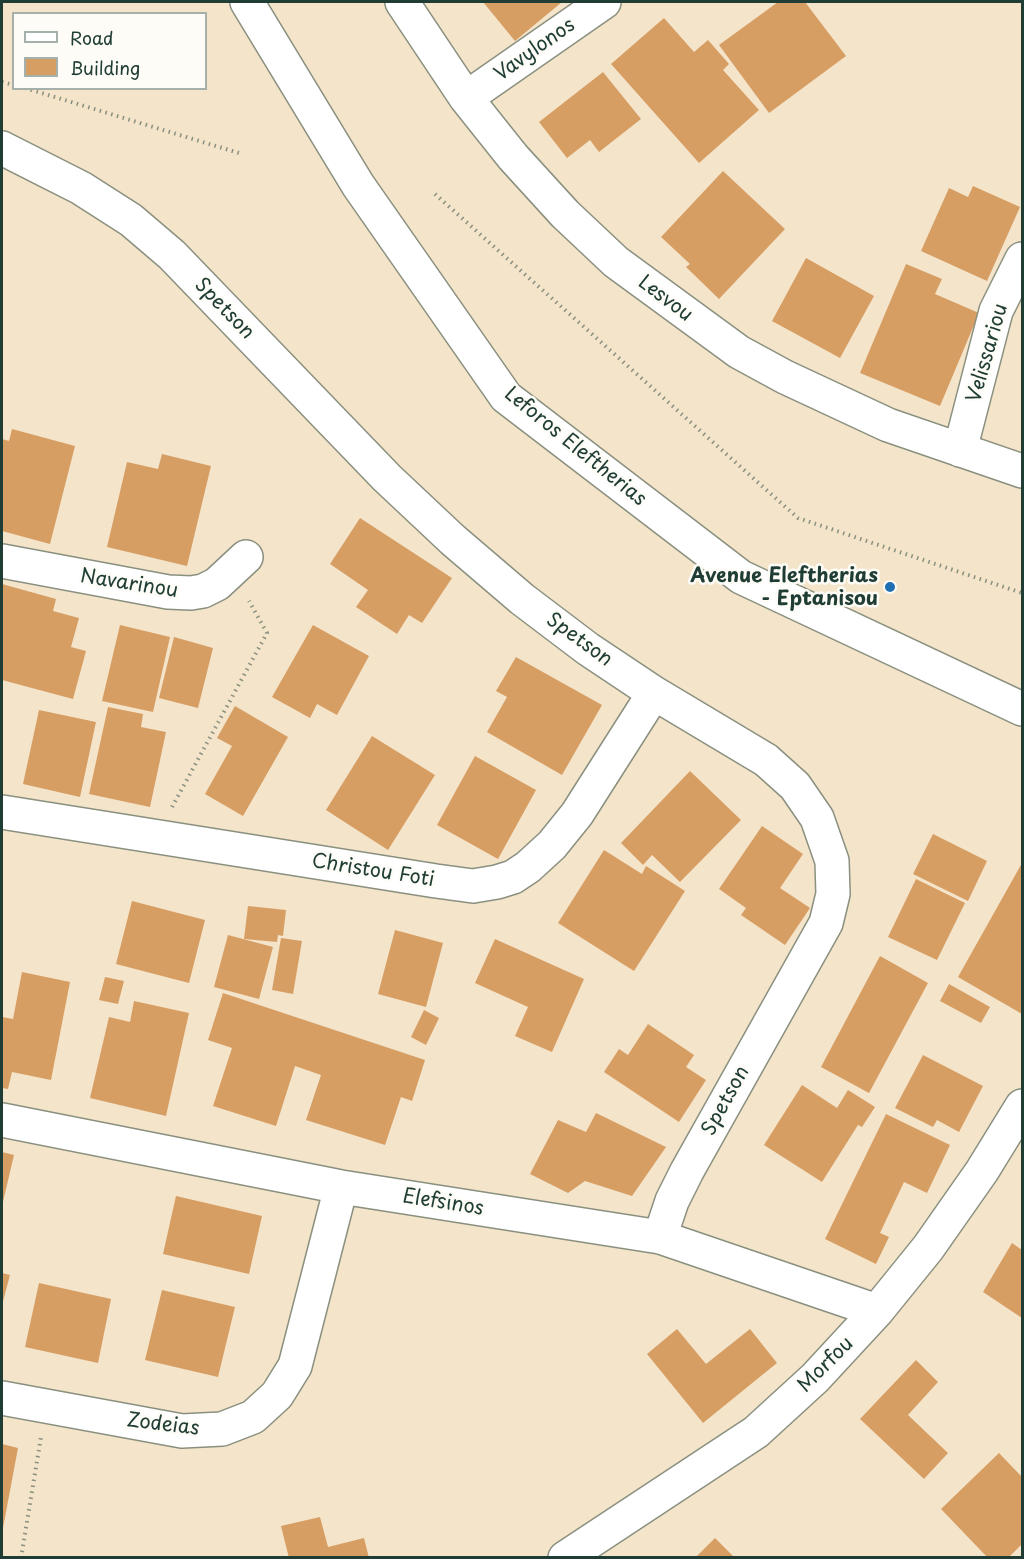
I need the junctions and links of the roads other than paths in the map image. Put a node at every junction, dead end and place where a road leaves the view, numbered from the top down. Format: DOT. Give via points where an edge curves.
graph roads {
  1 [pos="247,2"];
  2 [pos="402,2"];
  3 [pos="604,2"];
  4 [pos="466,98"];
  5 [pos="2,148"];
  6 [pos="1023,259"];
  7 [pos="960,450"];
  8 [pos="1023,471"];
  9 [pos="2,561"];
  10 [pos="239,563"];
  11 [pos="654,693"];
  12 [pos="1023,709"];
  13 [pos="2,812"];
  14 [pos="1023,1107"];
  15 [pos="2,1120"];
  16 [pos="341,1187"];
  17 [pos="660,1237"];
  18 [pos="877,1311"];
  19 [pos="2,1398"];
  20 [pos="565,1557"];
  1 -- 12 [label="street, Leforos Eleftherias" via="358,185 506,397 741,577"];
  2 -- 4 [label="street, Lesvou"];
  3 -- 4 [label="street, Vavylonos"];
  4 -- 7 [label="street, Lesvou" via="565,214 616,262 696,322 785,377 888,425"];
  5 -- 11 [label="street, Spetson" via="81,188 130,220 172,255 387,478 453,540 522,599"];
  6 -- 7 [label="street, Velissariou" via="996,311"];
  7 -- 8 [label="street, Lesvou"];
  9 -- 10 [label="street, Navarinou" via="180,593 203,591 217,584"];
  11 -- 13 [label="street, Christou Foti" via="552,845 513,878 497,882 473,886"];
  11 -- 17 [label="street, Spetson" via="766,760 795,786 817,818 832,861 832,894 826,923 687,1171"];
  14 -- 18 [label="street, Morfou" via="928,1248"];
  15 -- 16 [label="street, Elefsinos"];
  16 -- 17 [label="street, Elefsinos"];
  16 -- 19 [label="street, Zodeias" via="294,1366 277,1395 252,1417 222,1429 182,1431"];
  17 -- 18 [label="street, Elefsinos"];
  18 -- 20 [label="street, Morfou" via="815,1378 756,1432"];
}
